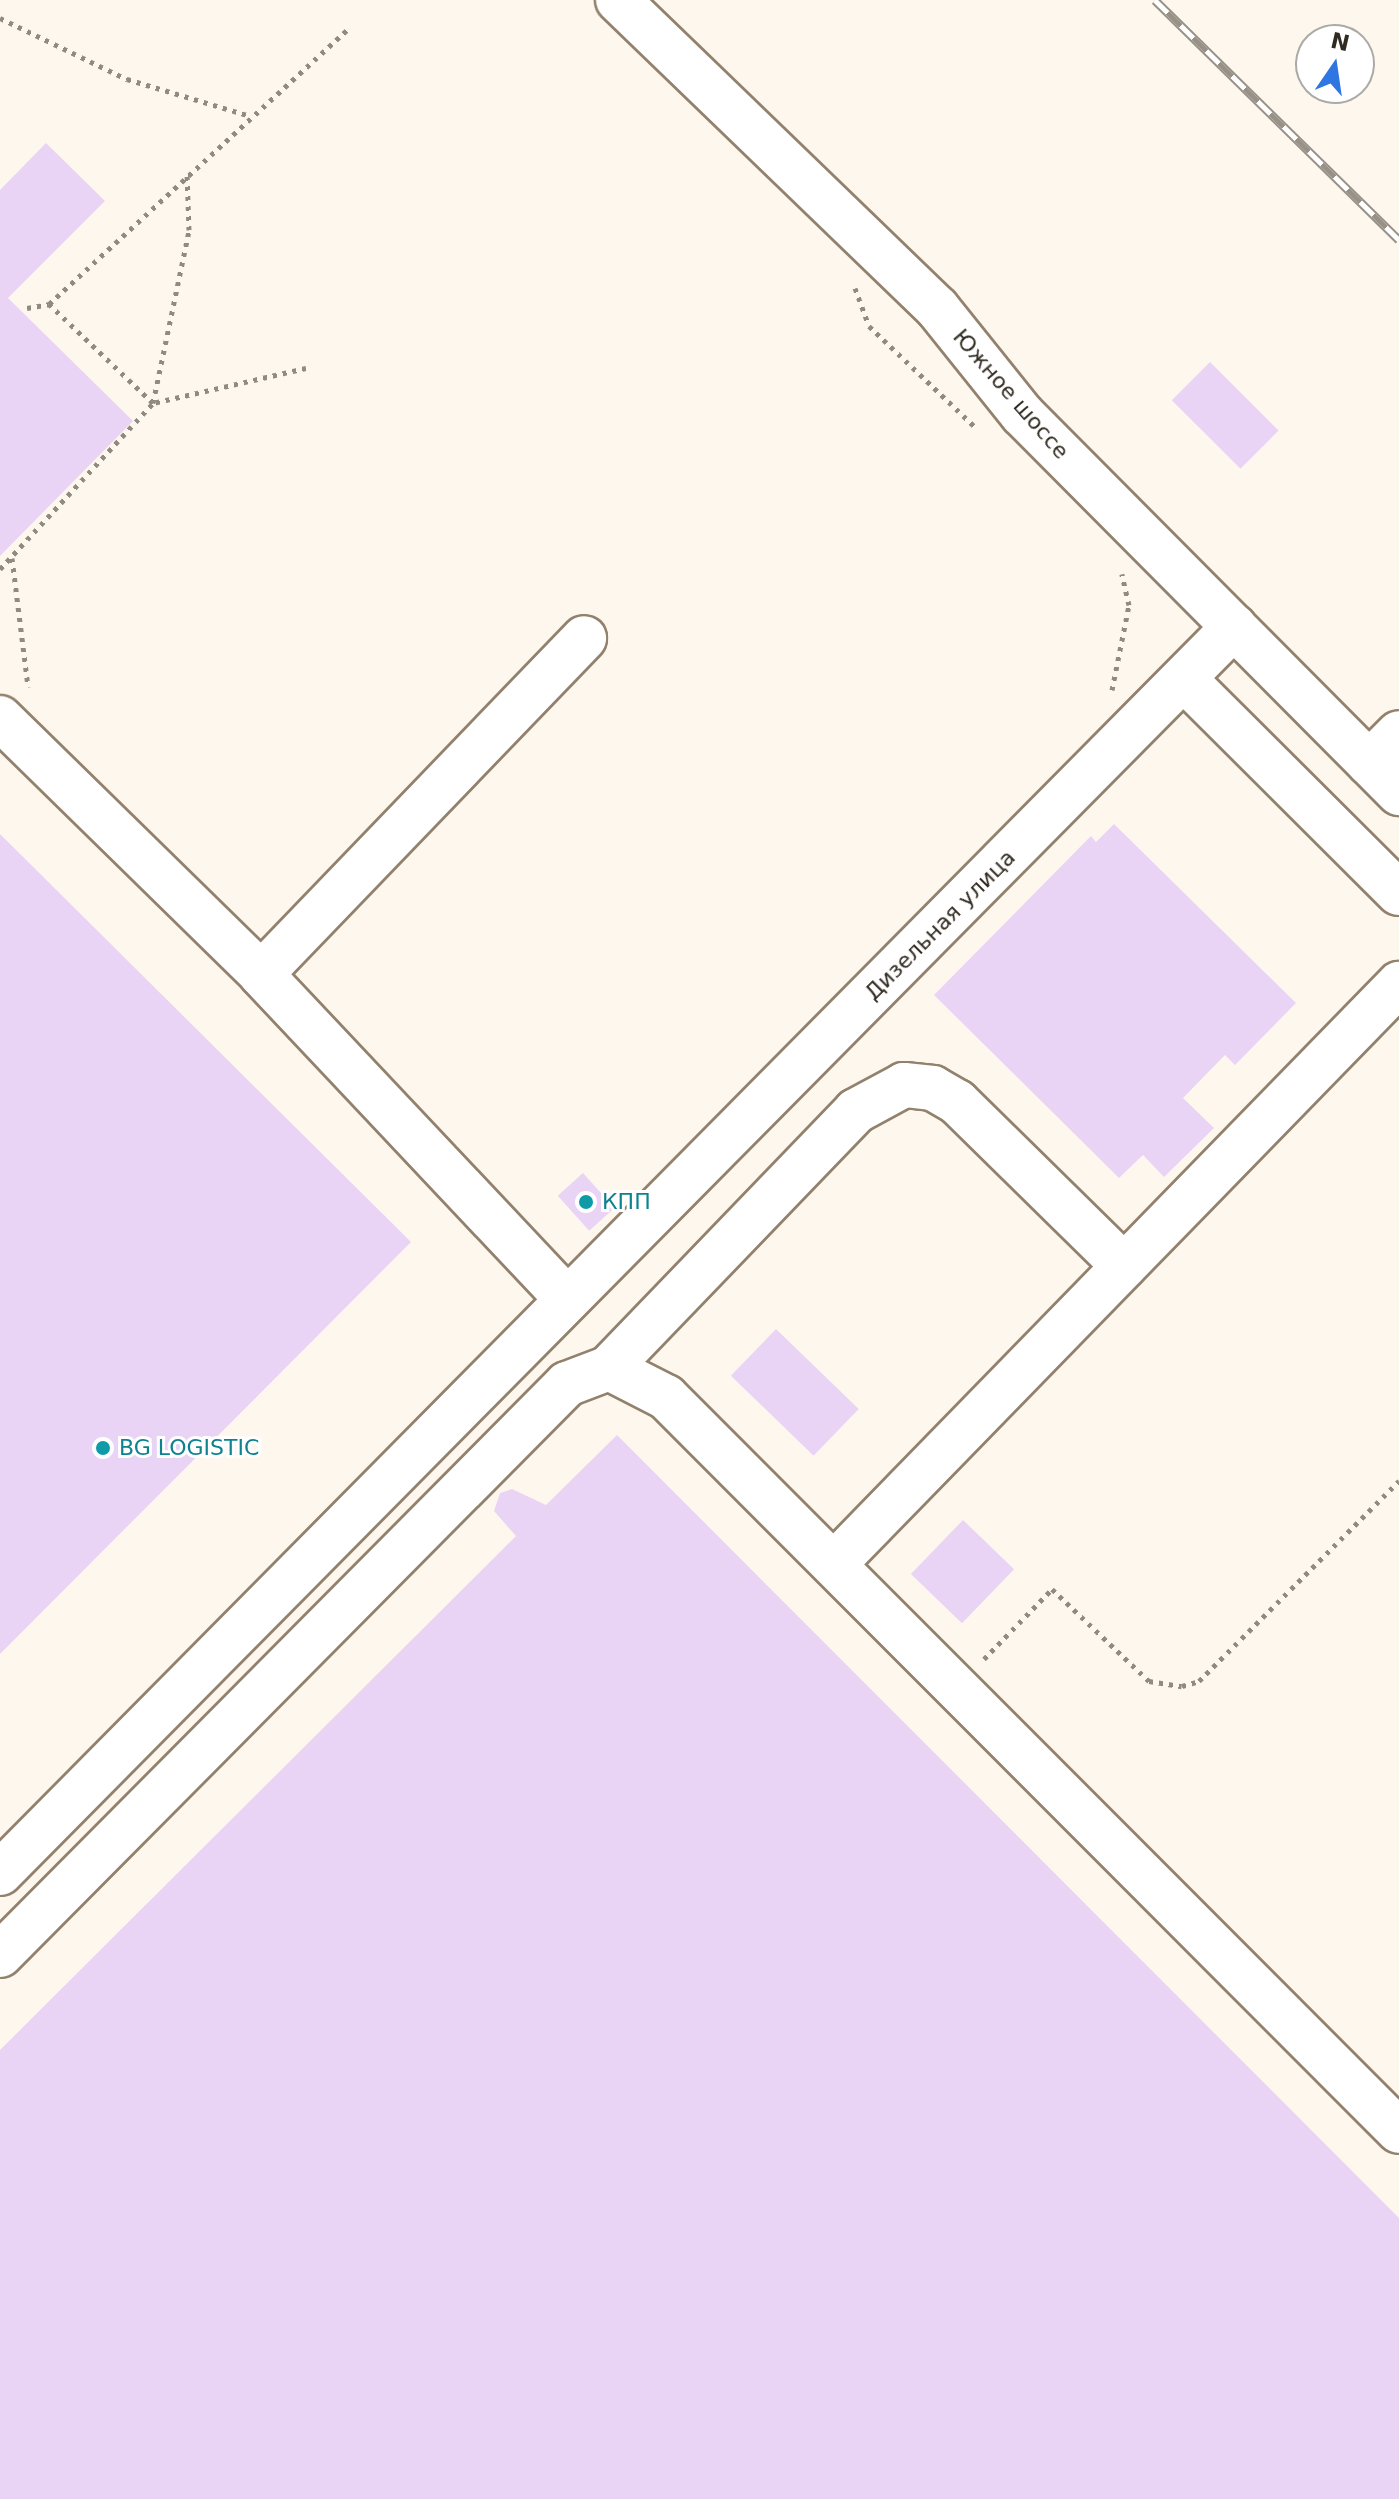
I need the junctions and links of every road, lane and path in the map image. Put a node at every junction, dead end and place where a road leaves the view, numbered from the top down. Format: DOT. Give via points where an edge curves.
graph roads {
  1 [pos="618,0"];
  2 [pos="0,18"];
  3 [pos="347,30"];
  4 [pos="248,115"];
  5 [pos="187,173"];
  6 [pos="854,284"];
  7 [pos="49,304"];
  8 [pos="27,308"];
  9 [pos="306,368"];
  10 [pos="153,403"];
  11 [pos="984,435"];
  12 [pos="12,557"];
  13 [pos="1121,566"];
  14 [pos="0,569"];
  15 [pos="1234,627"];
  16 [pos="584,638"];
  17 [pos="1184,679"];
  18 [pos="14,705"];
  19 [pos="1132,732"];
  20 [pos="1384,748"];
  21 [pos="1399,793"];
  22 [pos="1399,893"];
  23 [pos="261,974"];
  24 [pos="1399,984"];
  25 [pos="1124,1266"];
  26 [pos="567,1299"];
  27 [pos="609,1368"];
  28 [pos="1399,1481"];
  29 [pos="834,1564"];
  30 [pos="978,1666"];
  31 [pos="0,1873"];
  32 [pos="0,1955"];
  33 [pos="1399,2131"];
  1 -- 15 [label="street, Южное шоссе" via="937,308 1022,414"];
  2 -- 4 [label="path" via="127,79"];
  3 -- 4 [label="path"];
  4 -- 5 [label="path"];
  5 -- 7 [label="path"];
  5 -- 10 [label="path" via="189,230"];
  6 -- 11 [label="path" via="869,326"];
  7 -- 8 [label="path"];
  7 -- 10 [label="path"];
  9 -- 10 [label="path"];
  10 -- 12 [label="path"];
  12 -- 14 [label="path"];
  12 -- 18 [label="path"];
  13 -- 19 [label="path" via="1129,605 1110,701"];
  15 -- 17 [label="street, Дизельная улица"];
  15 -- 20 [label="street, Южное шоссе"];
  16 -- 23 [label="street"];
  17 -- 19 [label="street, Дизельная улица"];
  17 -- 22 [label="street"];
  18 -- 23 [label="street"];
  19 -- 26 [label="street, Дизельная улица"];
  20 -- 21 [label="street, Южное шоссе"];
  23 -- 26 [label="street"];
  24 -- 25 [label="street"];
  25 -- 27 [label="street" via="957,1102 933,1088 904,1085 856,1111"];
  25 -- 29 [label="street"];
  26 -- 31 [label="street, Дизельная улица"];
  27 -- 29 [label="street" via="666,1397"];
  27 -- 32 [label="street" via="567,1384"];
  28 -- 30 [label="path" via="1199,1681 1182,1686 1149,1681 1052,1589"];
  29 -- 33 [label="street"];
}
